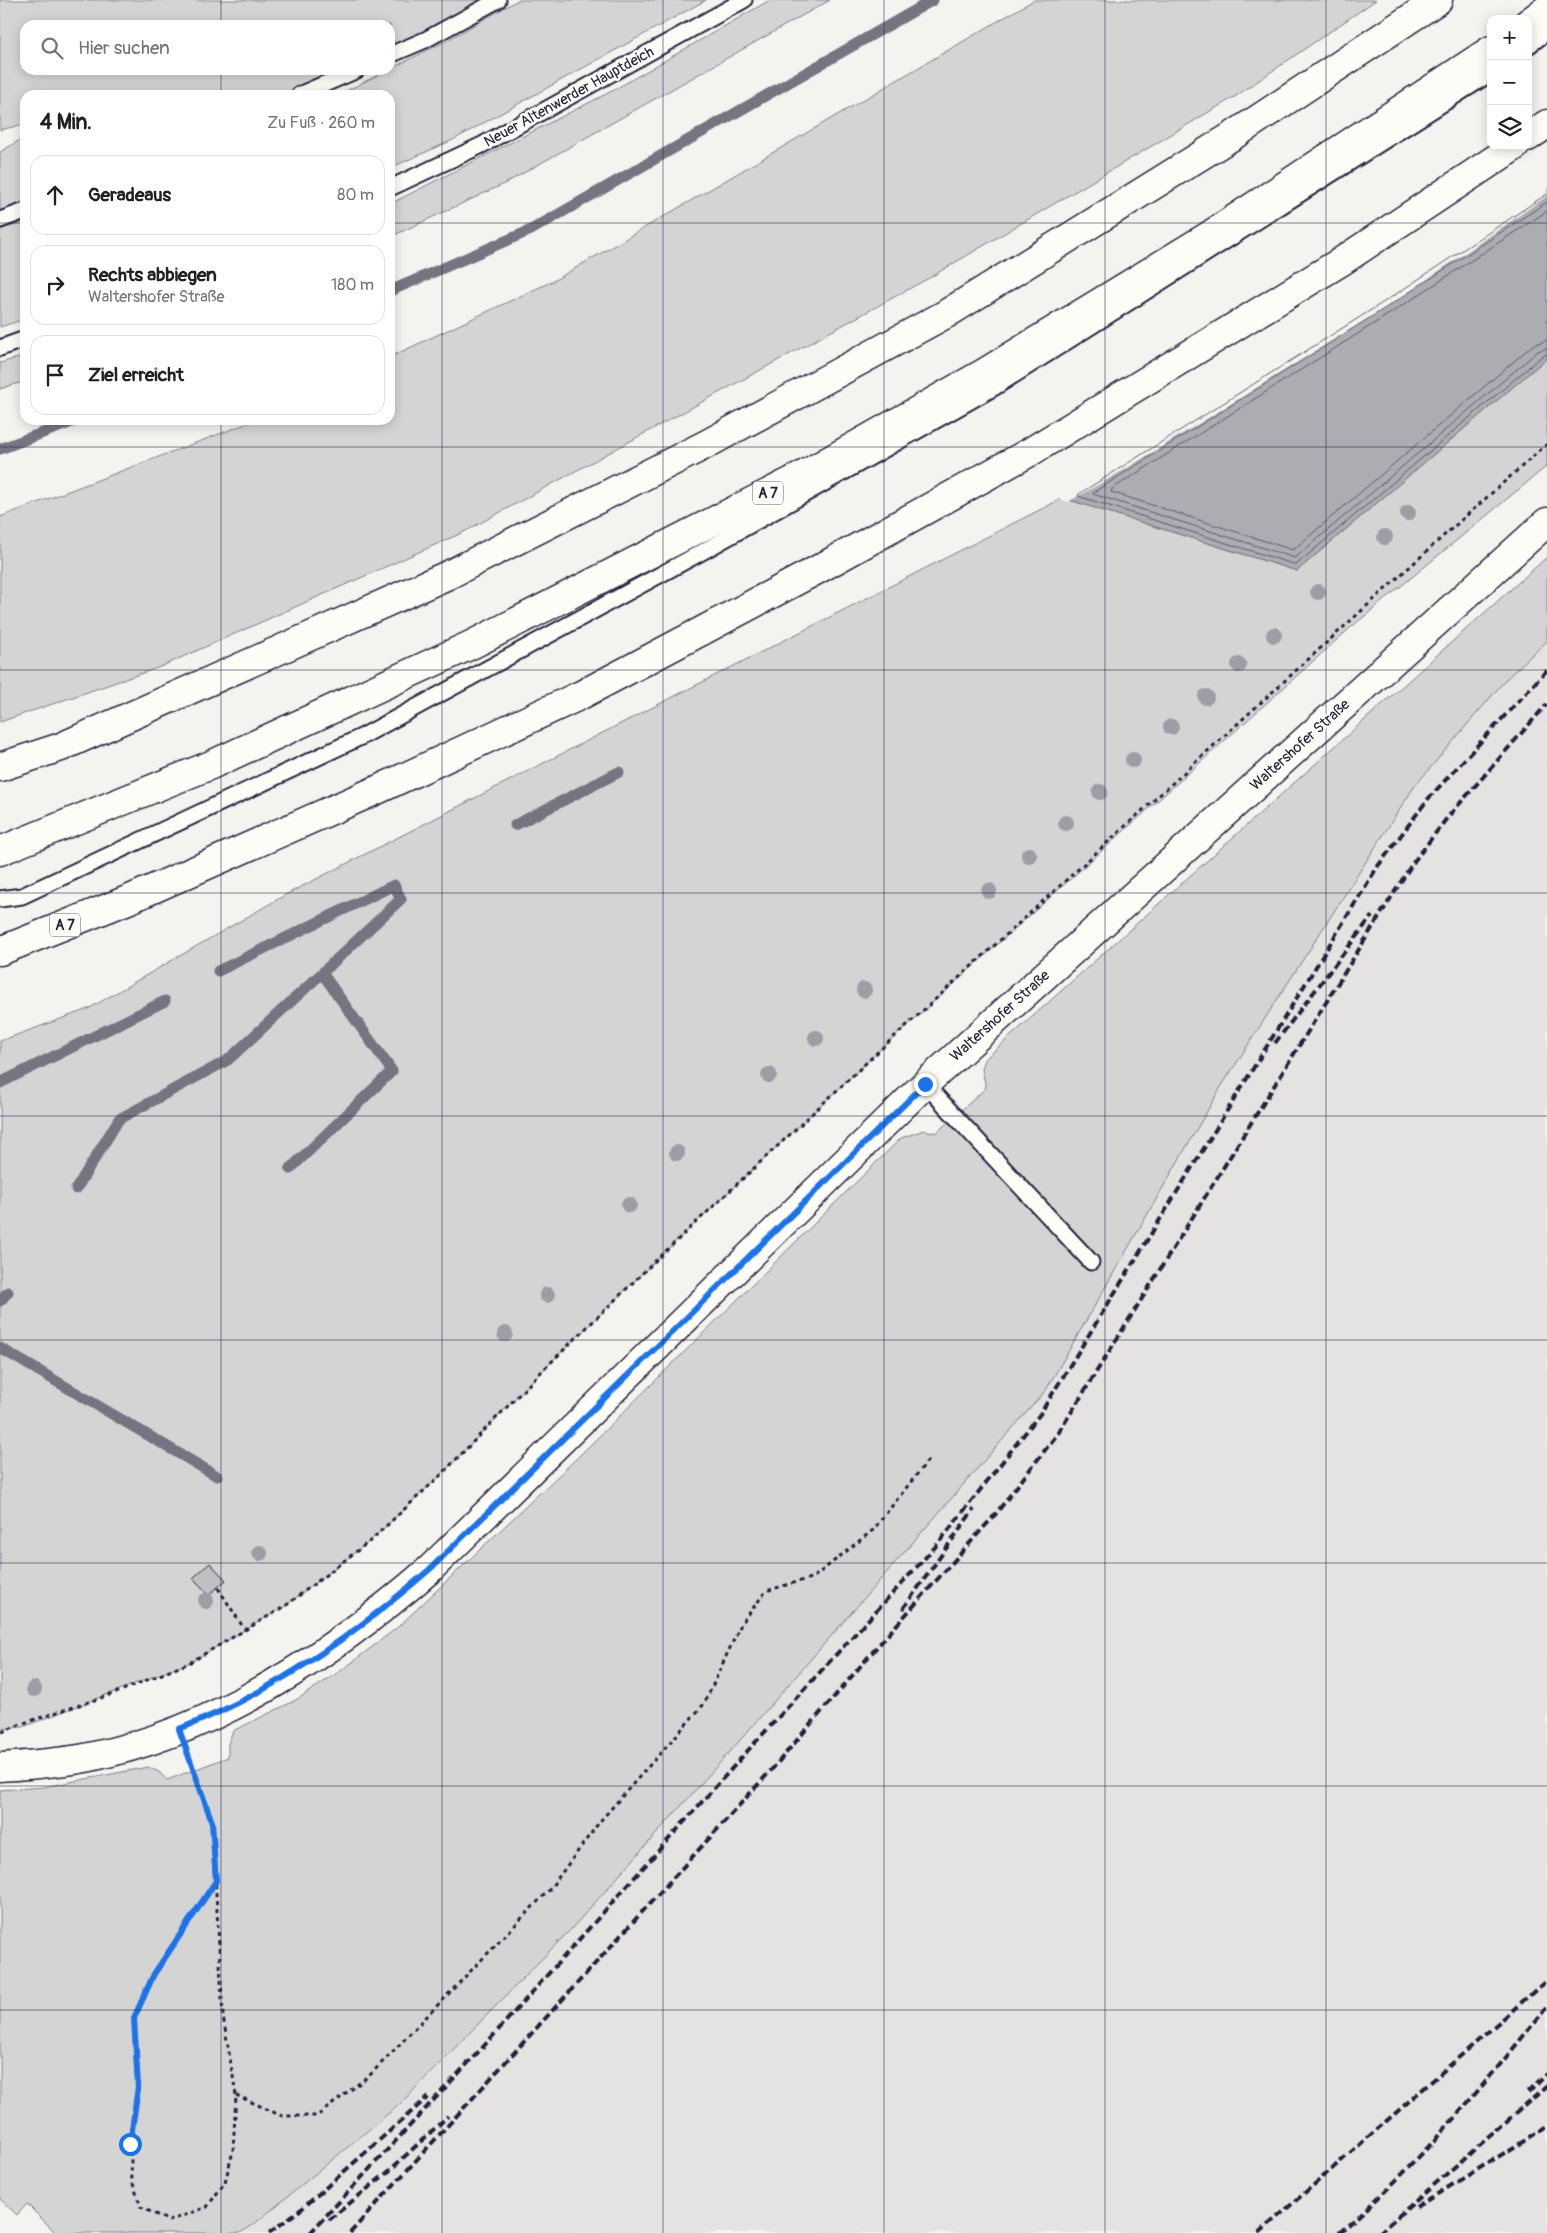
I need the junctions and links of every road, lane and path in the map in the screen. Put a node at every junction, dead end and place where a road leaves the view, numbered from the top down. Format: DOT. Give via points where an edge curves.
graph roads {
  1 [pos="498,0"];
  2 [pos="744,0"];
  3 [pos="1438,0"];
  4 [pos="1547,9"];
  5 [pos="1532,20"];
  6 [pos="1547,32"];
  7 [pos="1532,43"];
  8 [pos="1487,53"];
  9 [pos="395,54"];
  10 [pos="345,75"];
  11 [pos="1487,75"];
  12 [pos="311,90"];
  13 [pos="1547,124"];
  14 [pos="1532,134"];
  15 [pos="1509,150"];
  16 [pos="395,186"];
  17 [pos="20,213"];
  18 [pos="0,220"];
  19 [pos="20,341"];
  20 [pos="0,348"];
  21 [pos="1547,444"];
  22 [pos="1547,522"];
  23 [pos="0,767"];
  24 [pos="0,851"];
  25 [pos="0,899"];
  26 [pos="0,951"];
  27 [pos="925,1084"];
  28 [pos="1090,1262"];
  29 [pos="929,1459"];
  30 [pos="218,1588"];
  31 [pos="245,1630"];
  32 [pos="179,1729"];
  33 [pos="0,1733"];
  34 [pos="0,1767"];
  35 [pos="216,1881"];
  36 [pos="236,2095"];
  1 -- 9 [label="lane"];
  2 -- 16 [label="lane, Neuer Altenwerder Hauptdeich" via="482,145"];
  3 -- 23 [label="main road" via="1234,135 946,314 705,445 448,575 61,747"];
  4 -- 5 [label="main road"];
  6 -- 7 [label="lane"];
  8 -- 24 [label="main road, A 7" via="1207,236 984,373 802,476 473,644 211,765"];
  10 -- 12 [label="lane"];
  11 -- 25 [label="lane" via="995,387 702,552 363,736 22,896"];
  13 -- 14 [label="main road"];
  15 -- 26 [label="main road, A 7" via="1342,261 1038,447 815,571 536,716 377,790"];
  17 -- 18 [label="lane"];
  19 -- 20 [label="lane"];
  21 -- 31 [label="path" via="874,1055 653,1263 538,1375 442,1475 370,1541 284,1607"];
  22 -- 27 [label="main road, Waltershofer Straße"];
  27 -- 28 [label="lane"];
  27 -- 32 [label="main road, Waltershofer Straße" via="430,1569 384,1609 272,1685"];
  29 -- 36 [label="path" via="873,1530 814,1578 766,1591 741,1624 704,1704 601,1820 549,1890 370,2075 317,2116 282,2116"];
  30 -- 31 [label="path"];
  31 -- 33 [label="path" via="189,1663 113,1694"];
  32 -- 34 [label="main road, Waltershofer Straße" via="90,1757"];
  32 -- 35 [label="path" via="212,1822"];
  35 -- 36 [label="path" via="223,2016"];
  35 -- 36 [label="path" via="154,1974 134,2018 138,2087 130,2144 132,2181 141,2207 169,2221 207,2206 225,2182 233,2151"];
}
